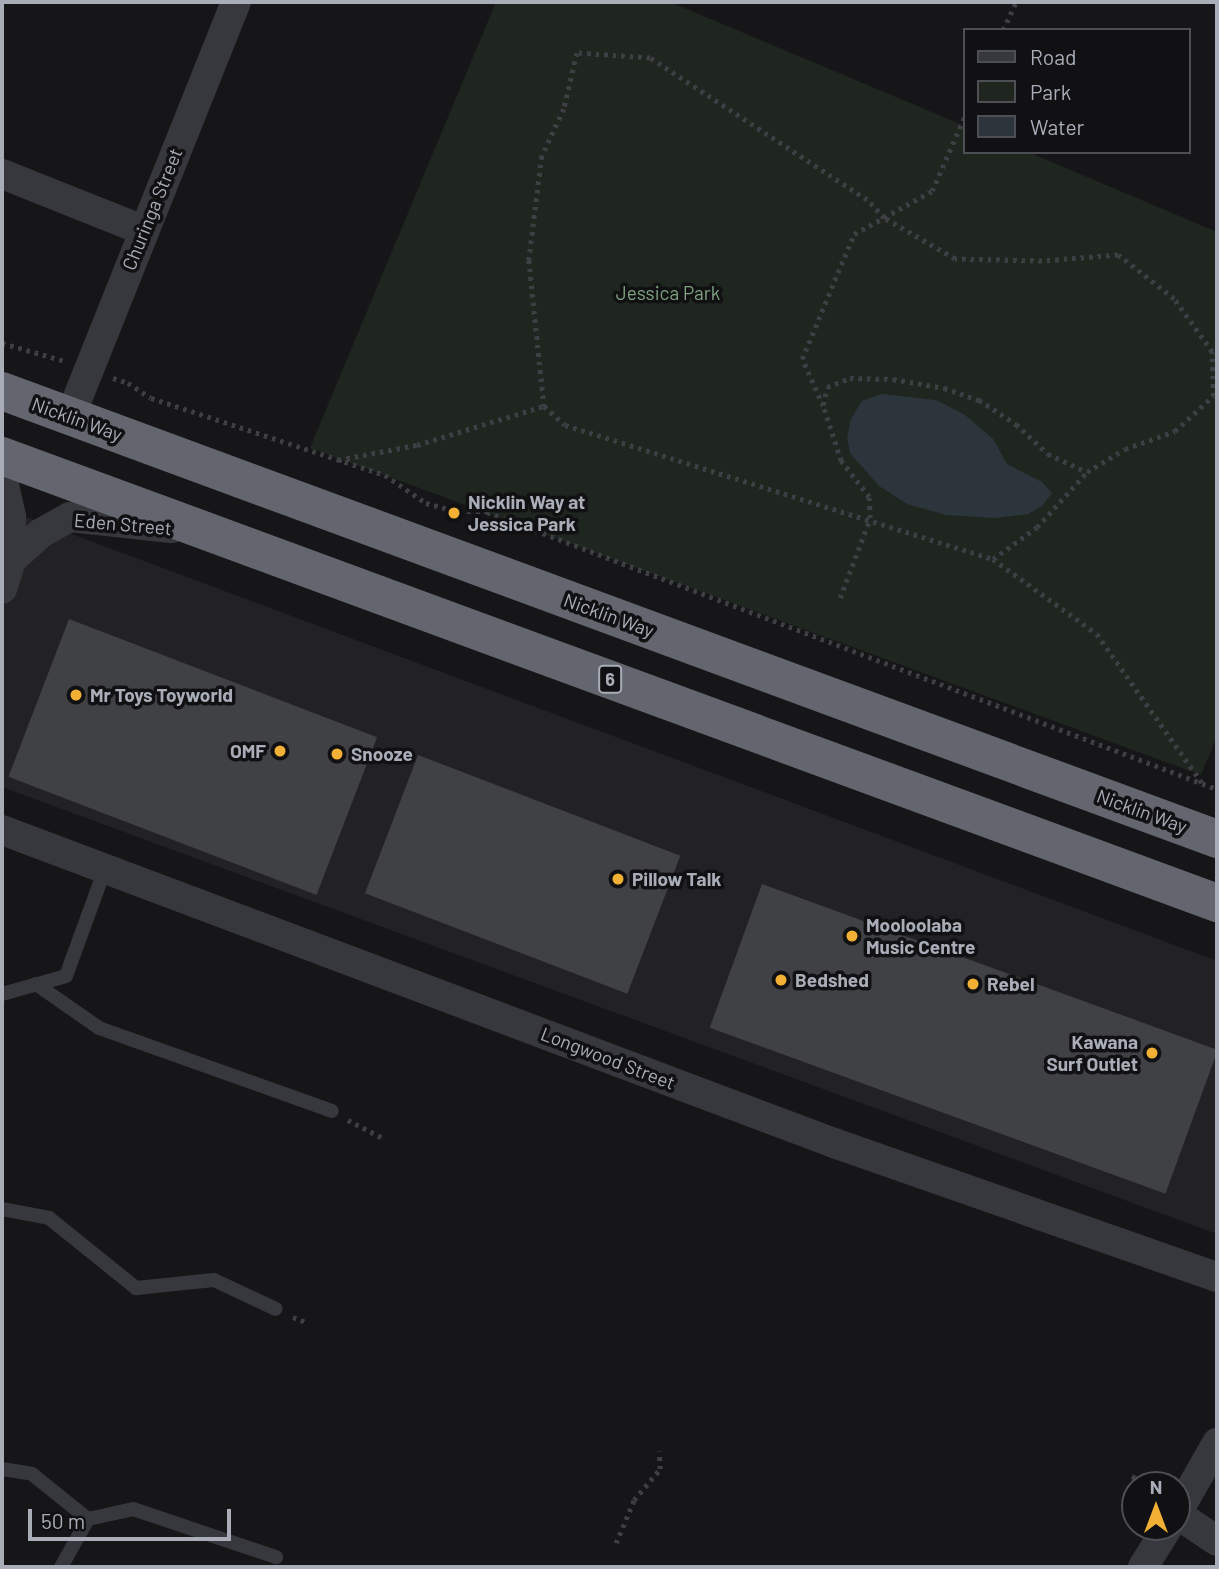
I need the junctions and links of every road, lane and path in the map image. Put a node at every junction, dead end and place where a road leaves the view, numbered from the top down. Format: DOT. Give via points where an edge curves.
graph roads {
  1 [pos="236,2"];
  2 [pos="1016,2"];
  3 [pos="1004,28"];
  4 [pos="964,118"];
  5 [pos="2,174"];
  6 [pos="884,218"];
  7 [pos="143,230"];
  8 [pos="2,343"];
  9 [pos="1215,352"];
  10 [pos="55,357"];
  11 [pos="119,380"];
  12 [pos="2,391"];
  13 [pos="544,406"];
  14 [pos="823,406"];
  15 [pos="70,417"];
  16 [pos="2,456"];
  17 [pos="335,461"];
  18 [pos="1087,472"];
  19 [pos="2,476"];
  20 [pos="870,518"];
  21 [pos="207,532"];
  22 [pos="993,559"];
  23 [pos="11,560"];
  24 [pos="2,589"];
  25 [pos="840,598"];
  26 [pos="1202,783"];
  27 [pos="1217,789"];
  28 [pos="2,830"];
  29 [pos="1217,839"];
  30 [pos="105,869"];
  31 [pos="1217,903"];
  32 [pos="36,985"];
  33 [pos="2,994"];
  34 [pos="332,1111"];
  35 [pos="385,1139"];
  36 [pos="2,1209"];
  37 [pos="1217,1277"];
  38 [pos="276,1309"];
  39 [pos="1217,1443"];
  40 [pos="659,1451"];
  41 [pos="2,1469"];
  42 [pos="1191,1488"];
  43 [pos="88,1519"];
  44 [pos="1191,1523"];
  45 [pos="1159,1541"];
  46 [pos="1217,1541"];
  47 [pos="616,1543"];
  48 [pos="276,1557"];
  49 [pos="61,1567"];
  50 [pos="1143,1567"];
  1 -- 7 [label="street, Churinga Street"];
  2 -- 3 [label="path"];
  4 -- 6 [label="path" via="932,191"];
  5 -- 7 [label="street"];
  6 -- 9 [label="path" via="955,259 1042,261 1118,255 1174,299"];
  6 -- 13 [label="path" via="867,200 650,58 577,53 564,109 542,156 529,260"];
  6 -- 14 [label="path" via="853,234 802,359"];
  7 -- 15 [label="street, Churinga Street"];
  8 -- 10 [label="path"];
  9 -- 18 [label="path" via="1213,396 1175,431 1125,449"];
  11 -- 17 [label="path" via="151,398"];
  12 -- 15 [label="highway, Nicklin Way"];
  13 -- 17 [label="path" via="416,445"];
  13 -- 20 [label="path" via="565,425"];
  14 -- 18 [label="path" via="827,387 850,378 894,379 944,388 979,400 1016,424 1048,454"];
  14 -- 20 [label="path" via="841,461 869,496"];
  15 -- 29 [label="highway, Nicklin Way"];
  16 -- 21 [label="highway, 6"];
  17 -- 26 [label="path" via="385,475 426,503 459,512 487,512"];
  18 -- 22 [label="path" via="1037,527"];
  19 -- 23 [label="street" via="11,516"];
  20 -- 22 [label="path"];
  20 -- 25 [label="path"];
  21 -- 23 [label="street, Eden Street" via="70,517 41,533"];
  21 -- 31 [label="highway, 6"];
  22 -- 26 [label="path" via="1097,635"];
  23 -- 24 [label="street"];
  26 -- 27 [label="path"];
  28 -- 30 [label="street, Longwood Street"];
  30 -- 32 [label="lane" via="66,976"];
  30 -- 37 [label="street, Longwood Street" via="821,1138"];
  32 -- 33 [label="lane"];
  32 -- 34 [label="lane" via="99,1028"];
  34 -- 35 [label="path"];
  36 -- 38 [label="lane" via="48,1218 136,1288 214,1280"];
  39 -- 42 [label="street"];
  40 -- 47 [label="path" via="660,1469 634,1500"];
  41 -- 43 [label="lane" via="32,1474"];
  43 -- 48 [label="lane" via="133,1509"];
  43 -- 49 [label="lane"];
  44 -- 46 [label="street"];
  45 -- 50 [label="street"];
}
